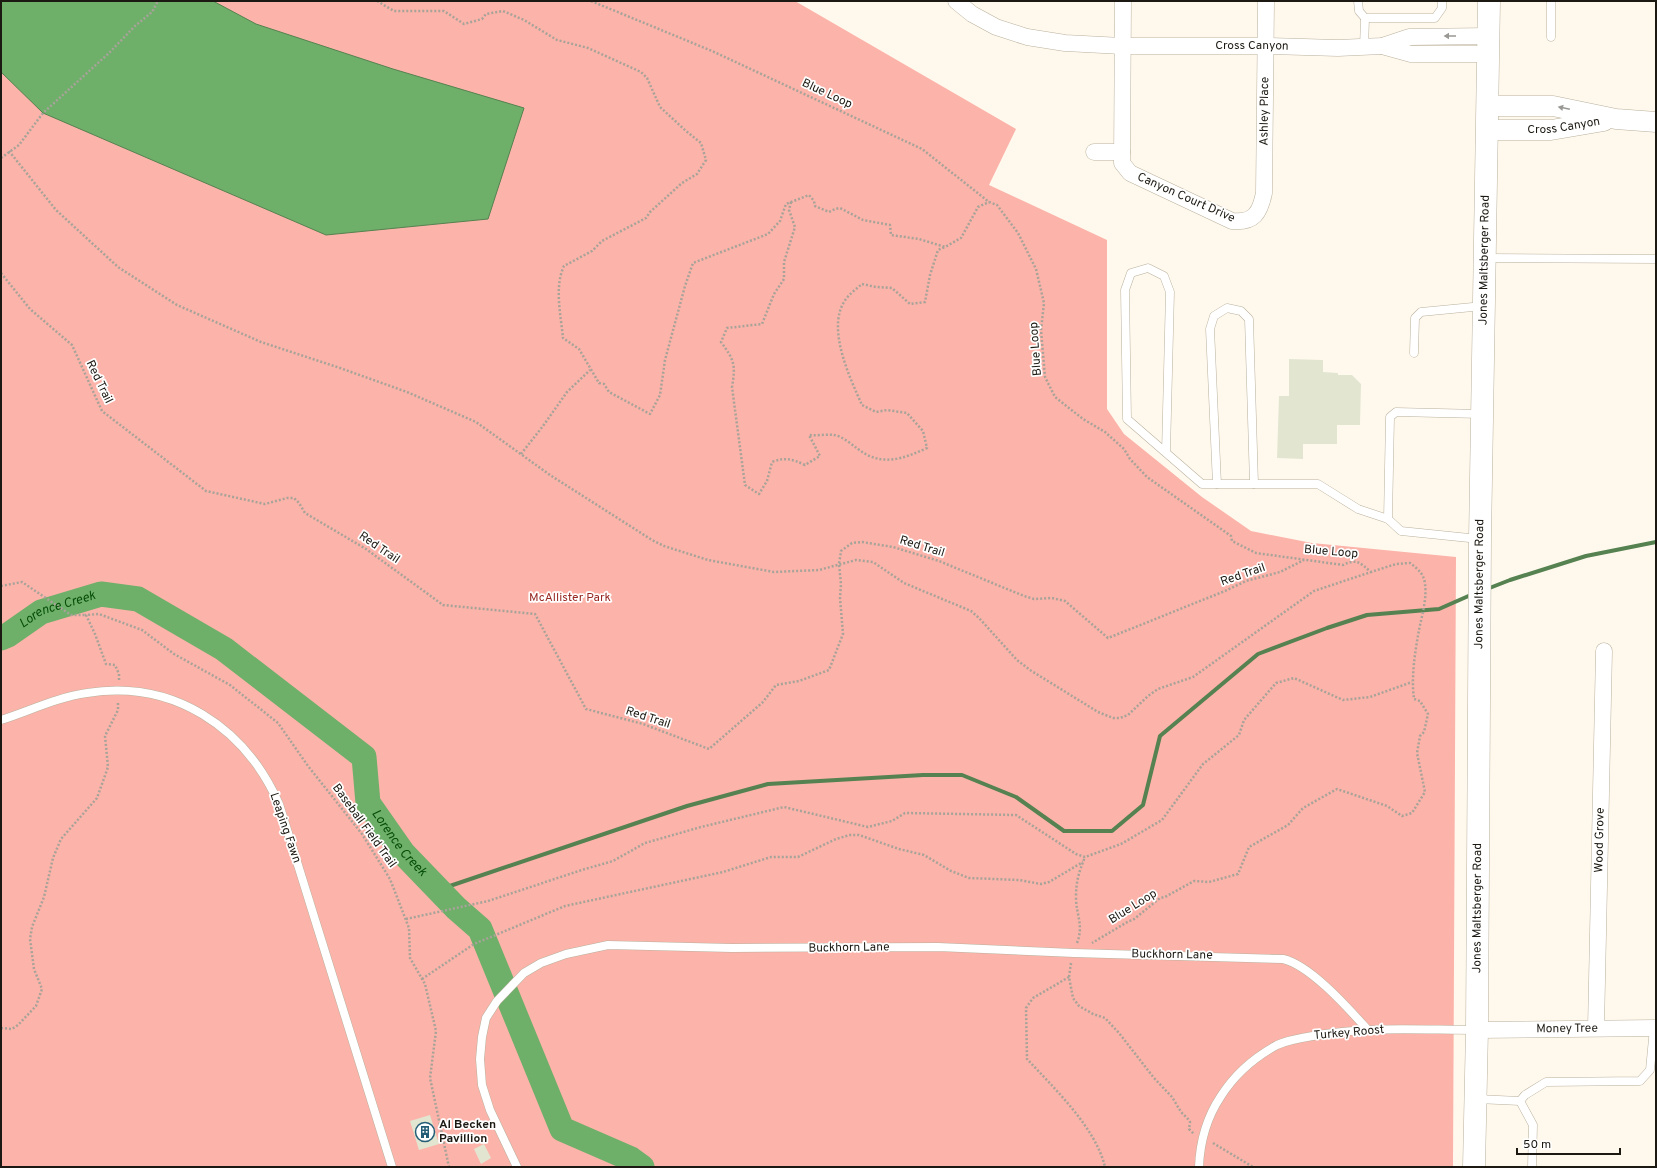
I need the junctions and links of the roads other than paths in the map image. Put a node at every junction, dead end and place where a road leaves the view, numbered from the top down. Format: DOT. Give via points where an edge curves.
graph roads {
  1 [pos="956,1"];
  2 [pos="1123,1"];
  3 [pos="1266,1"];
  4 [pos="1358,1"];
  5 [pos="1442,1"];
  6 [pos="1489,1"];
  7 [pos="1551,1"];
  8 [pos="1365,18"];
  9 [pos="1551,37"];
  10 [pos="1489,45"];
  11 [pos="1122,46"];
  12 [pos="1266,46"];
  13 [pos="1364,48"];
  14 [pos="1488,106"];
  15 [pos="1616,119"];
  16 [pos="1656,122"];
  17 [pos="1488,130"];
  18 [pos="1094,152"];
  19 [pos="1122,152"];
  20 [pos="1252,218"];
  21 [pos="1485,258"];
  22 [pos="1656,259"];
  23 [pos="1484,306"];
  24 [pos="1414,354"];
  25 [pos="1482,414"];
  26 [pos="1166,452"];
  27 [pos="1217,484"];
  28 [pos="1254,484"];
  29 [pos="1388,519"];
  30 [pos="1480,541"];
  31 [pos="1604,651"];
  32 [pos="1,720"];
  33 [pos="1596,1028"];
  34 [pos="1655,1028"];
  35 [pos="1367,1030"];
  36 [pos="1477,1030"];
  37 [pos="1476,1099"];
  38 [pos="1520,1101"];
  39 [pos="392,1167"];
  40 [pos="517,1167"];
  41 [pos="1199,1167"];
  42 [pos="1474,1167"];
  43 [pos="1532,1167"];
  1 -- 11 [label="street, Cross Canyon" via="972,14 1009,32 1065,43"];
  2 -- 11 [label="street"];
  3 -- 12 [label="street, Ashley Place"];
  4 -- 8 [label="lane" via="1358,11"];
  5 -- 8 [label="lane" via="1442,8 1436,18"];
  6 -- 10 [label="main road, Jones Maltsberger Road"];
  7 -- 9 [label="lane"];
  8 -- 13 [label="lane"];
  10 -- 13 [label="street, Cross Canyon" via="1409,37 1382,46"];
  10 -- 14 [label="main road, Jones Maltsberger Road"];
  11 -- 12 [label="street, Cross Canyon"];
  11 -- 19 [label="street, Canyon Court Drive"];
  12 -- 13 [label="street, Cross Canyon"];
  12 -- 20 [label="street, Ashley Place" via="1264,193 1261,208"];
  15 -- 14 [label="street, Cross Canyon, one-way" via="1552,106"];
  14 -- 17 [label="main road, Jones Maltsberger Road"];
  15 -- 16 [label="street, Cross Canyon"];
  15 -- 17 [label="street, Cross Canyon" via="1551,130"];
  17 -- 21 [label="main road, Jones Maltsberger Road"];
  18 -- 19 [label="street"];
  19 -- 20 [label="street, Canyon Court Drive" via="1122,163 1130,173 1232,221 1242,222"];
  21 -- 22 [label="lane"];
  21 -- 23 [label="main road, Jones Maltsberger Road"];
  23 -- 24 [label="lane" via="1421,312 1415,318"];
  23 -- 25 [label="main road, Jones Maltsberger Road"];
  25 -- 29 [label="lane" via="1396,412 1390,417"];
  25 -- 30 [label="main road, Jones Maltsberger Road"];
  26 -- 26 [label="lane" via="1127,419 1125,290 1131,273 1148,268 1164,276 1170,292"];
  26 -- 27 [label="lane" via="1202,484"];
  27 -- 28 [label="lane"];
  27 -- 28 [label="lane" via="1210,329 1214,316 1226,308 1241,311 1250,320"];
  28 -- 29 [label="lane" via="1318,484 1358,509"];
  29 -- 30 [label="lane" via="1401,531"];
  30 -- 36 [label="main road, Jones Maltsberger Road"];
  31 -- 33 [label="street, Wood Grove"];
  32 -- 39 [label="lane, Leaping Fawn" via="88,693 142,693 195,710 239,742 259,766 279,804"];
  33 -- 34 [label="street, Money Tree"];
  33 -- 36 [label="street, Money Tree"];
  34 -- 38 [label="lane" via="1650,1070 1640,1081 1546,1082"];
  35 -- 36 [label="lane, Turkey Roost"];
  35 -- 40 [label="lane, Buckhorn Lane" via="1314,977 1292,961 1270,957 938,947 608,946 541,962 524,973 497,1001 486,1018 480,1059 482,1085 490,1110"];
  35 -- 41 [label="lane, Turkey Roost" via="1304,1037 1278,1045 1242,1070 1228,1086 1205,1129 1199,1153"];
  36 -- 37 [label="main road, Jones Maltsberger Road"];
  37 -- 38 [label="lane"];
  37 -- 42 [label="main road, Jones Maltsberger Road"];
  38 -- 43 [label="lane" via="1533,1126"];
}
